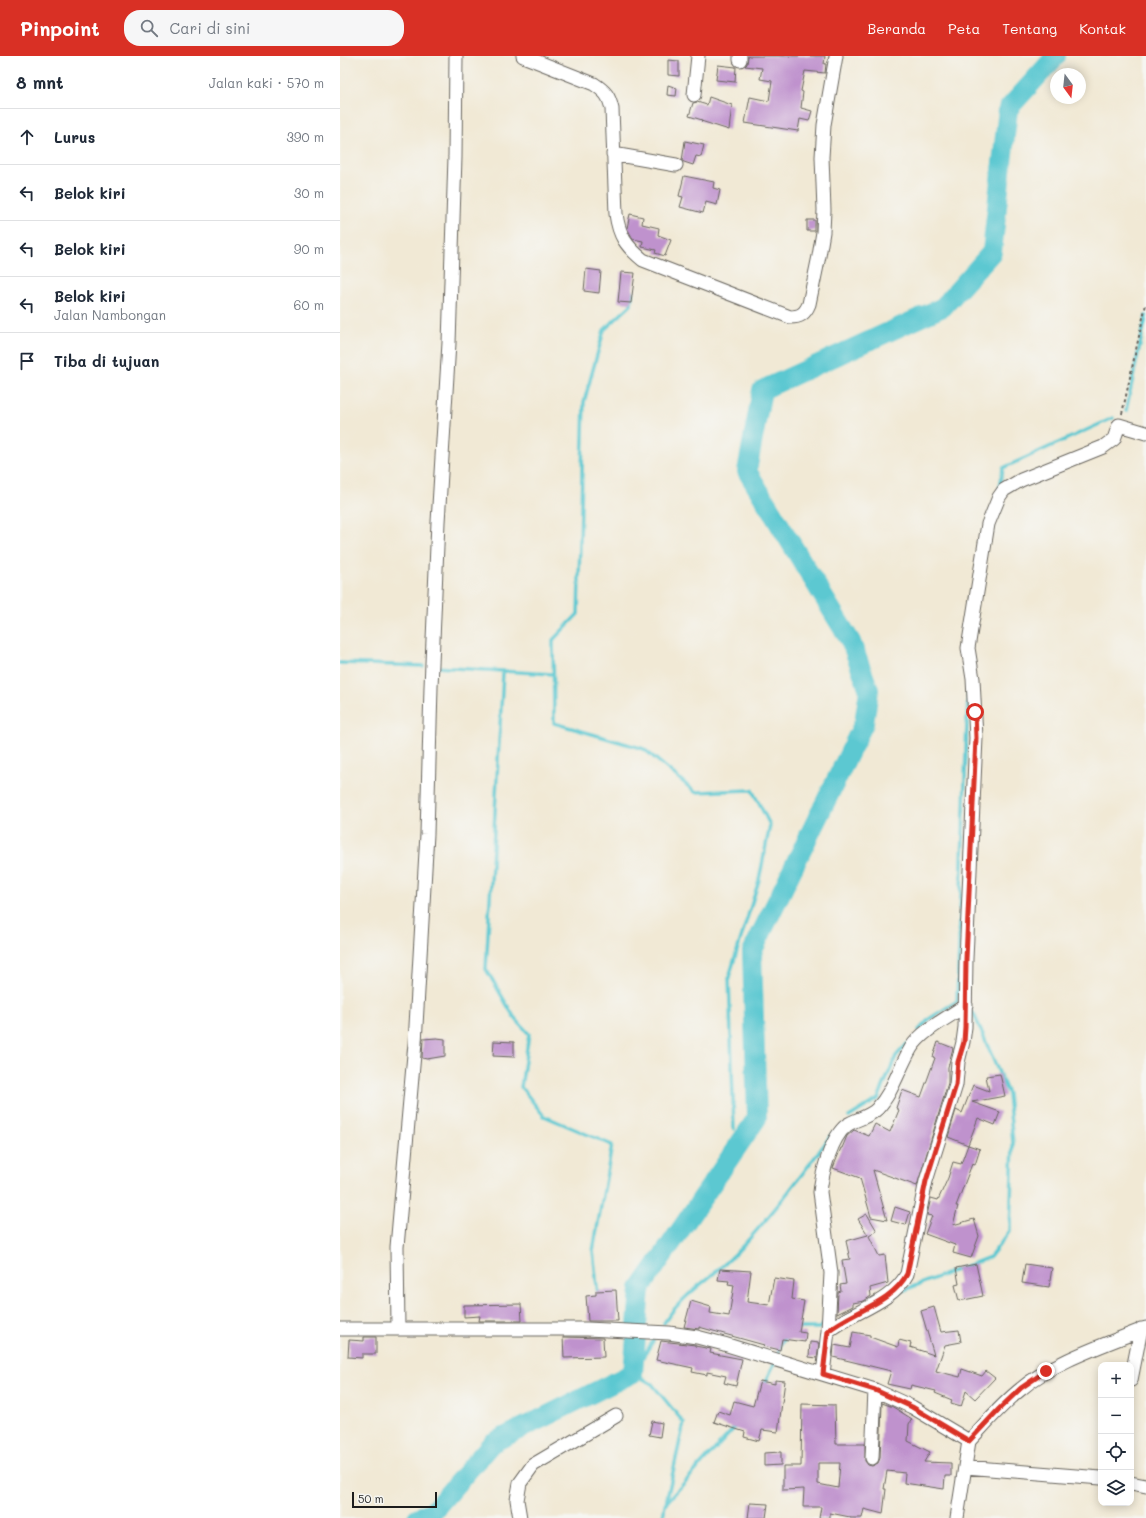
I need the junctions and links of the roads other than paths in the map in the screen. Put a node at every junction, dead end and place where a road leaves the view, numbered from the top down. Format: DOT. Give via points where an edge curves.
graph roads {
  1 [pos="456,56"];
  2 [pos="523,56"];
  3 [pos="698,56"];
  4 [pos="836,56"];
  5 [pos="694,95"];
  6 [pos="613,154"];
  7 [pos="676,165"];
  8 [pos="1146,433"];
  9 [pos="966,1005"];
  10 [pos="398,1328"];
  11 [pos="1144,1328"];
  12 [pos="340,1329"];
  13 [pos="828,1331"];
  14 [pos="1134,1368"];
  15 [pos="823,1374"];
  16 [pos="875,1390"];
  17 [pos="616,1416"];
  18 [pos="969,1441"];
  19 [pos="872,1458"];
  20 [pos="965,1467"];
  21 [pos="1098,1478"];
  22 [pos="1134,1484"];
  23 [pos="1146,1486"];
  24 [pos="520,1518"];
  25 [pos="957,1518"];
  1 -- 10 [label="street" via="449,343 438,522 427,834 415,1043 397,1247"];
  2 -- 6 [label="street" via="594,84 602,90 609,98 612,110"];
  3 -- 5 [label="street"];
  4 -- 6 [label="street" via="824,125 824,210 820,256 807,311 802,315 790,317 643,260 631,250 618,228"];
  6 -- 7 [label="street"];
  8 -- 9 [label="street" via="1119,425 1114,439 1103,447 1021,480 1004,490 988,524 968,648 976,738"];
  9 -- 13 [label="street" via="964,1042 958,1062 956,1085 926,1181 907,1274 902,1284 880,1300"];
  9 -- 13 [label="street" via="922,1035 911,1047 895,1081 876,1110 847,1126 838,1135 829,1156 820,1192 830,1273"];
  10 -- 12 [label="street"];
  10 -- 15 [label="street" via="651,1332 697,1337"];
  11 -- 14 [label="street"];
  11 -- 18 [label="street" via="1046,1371 1021,1388"];
  13 -- 15 [label="street"];
  15 -- 16 [label="street"];
  16 -- 18 [label="street" via="912,1407"];
  16 -- 19 [label="street"];
  17 -- 24 [label="street" via="533,1465 520,1483 517,1500"];
  18 -- 20 [label="street"];
  20 -- 21 [label="street"];
  20 -- 25 [label="street"];
  22 -- 23 [label="street"];
}
